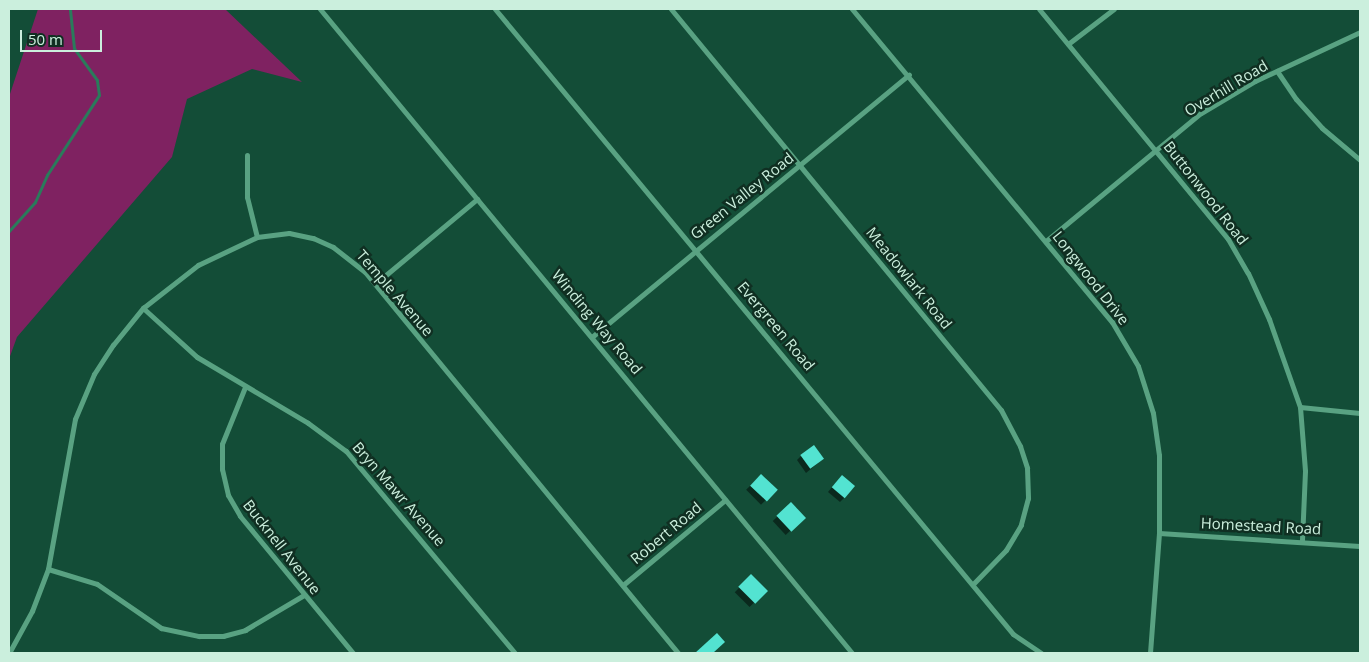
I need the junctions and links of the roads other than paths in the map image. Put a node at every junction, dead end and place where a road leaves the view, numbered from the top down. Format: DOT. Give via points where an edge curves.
graph roads {
  1 [pos="320,9"];
  2 [pos="495,9"];
  3 [pos="671,9"];
  4 [pos="852,9"];
  5 [pos="1039,9"];
  6 [pos="1114,9"];
  7 [pos="1360,32"];
  8 [pos="1068,44"];
  9 [pos="1277,71"];
  10 [pos="908,75"];
  11 [pos="1156,149"];
  12 [pos="247,155"];
  13 [pos="1360,160"];
  14 [pos="801,164"];
  15 [pos="478,199"];
  16 [pos="257,237"];
  17 [pos="1046,241"];
  18 [pos="696,250"];
  19 [pos="375,284"];
  20 [pos="143,308"];
  21 [pos="592,336"];
  22 [pos="245,387"];
  23 [pos="1300,406"];
  24 [pos="1360,412"];
  25 [pos="725,500"];
  26 [pos="1160,533"];
  27 [pos="1302,541"];
  28 [pos="1360,546"];
  29 [pos="48,569"];
  30 [pos="972,584"];
  31 [pos="623,585"];
  32 [pos="304,596"];
  33 [pos="9,653"];
  34 [pos="353,653"];
  35 [pos="516,653"];
  36 [pos="678,653"];
  37 [pos="852,653"];
  38 [pos="1042,653"];
  39 [pos="1150,653"];
  1 -- 15 [label="street, Winding Way Road"];
  2 -- 18 [label="street, Evergreen Road"];
  3 -- 14 [label="street, Meadowlark Road"];
  4 -- 10 [label="street, Longwood Drive"];
  5 -- 8 [label="street, Buttonwood Road"];
  6 -- 8 [label="street"];
  7 -- 9 [label="street, Overhill Road"];
  8 -- 11 [label="street, Buttonwood Road"];
  9 -- 11 [label="street, Overhill Road" via="1201,113"];
  9 -- 13 [label="street" via="1322,128"];
  10 -- 14 [label="street, Green Valley Road"];
  10 -- 17 [label="street, Longwood Drive"];
  11 -- 17 [label="street, Overhill Road"];
  11 -- 23 [label="street, Buttonwood Road" via="1228,239 1248,273"];
  12 -- 16 [label="street" via="246,197"];
  14 -- 18 [label="street, Green Valley Road"];
  14 -- 30 [label="street, Meadowlark Road" via="1001,410 1020,446 1027,468 1028,498 1021,525 1006,550"];
  15 -- 19 [label="street"];
  15 -- 21 [label="street, Winding Way Road"];
  16 -- 19 [label="street, Temple Avenue" via="289,233 320,241 347,256"];
  16 -- 20 [label="street, Temple Avenue" via="193,269"];
  17 -- 26 [label="street, Longwood Drive" via="1112,322 1138,366 1153,413 1159,455"];
  18 -- 21 [label="street, Green Valley Road"];
  18 -- 30 [label="street, Evergreen Road"];
  19 -- 31 [label="street, Temple Avenue"];
  20 -- 22 [label="street, Bryn Mawr Avenue" via="184,348"];
  20 -- 29 [label="street, Temple Avenue" via="101,362 78,409 68,444 61,512"];
  21 -- 25 [label="street, Winding Way Road"];
  22 -- 32 [label="street, Bucknell Avenue" via="222,444 224,483 240,516"];
  22 -- 35 [label="street, Bryn Mawr Avenue" via="317,428 353,457"];
  23 -- 24 [label="street"];
  23 -- 27 [label="street, Buttonwood Road" via="1305,471"];
  25 -- 31 [label="street, Robert Road"];
  25 -- 37 [label="street, Winding Way Road"];
  26 -- 27 [label="street, Homestead Road"];
  26 -- 39 [label="street, Longwood Drive"];
  27 -- 28 [label="street, Homestead Road"];
  29 -- 32 [label="street" via="97,584 161,628 199,636 223,636 245,630"];
  29 -- 33 [label="street, Temple Avenue" via="32,611"];
  30 -- 38 [label="street, Evergreen Road" via="1013,634"];
  31 -- 36 [label="street, Temple Avenue"];
  32 -- 34 [label="street, Bucknell Avenue"];
}
